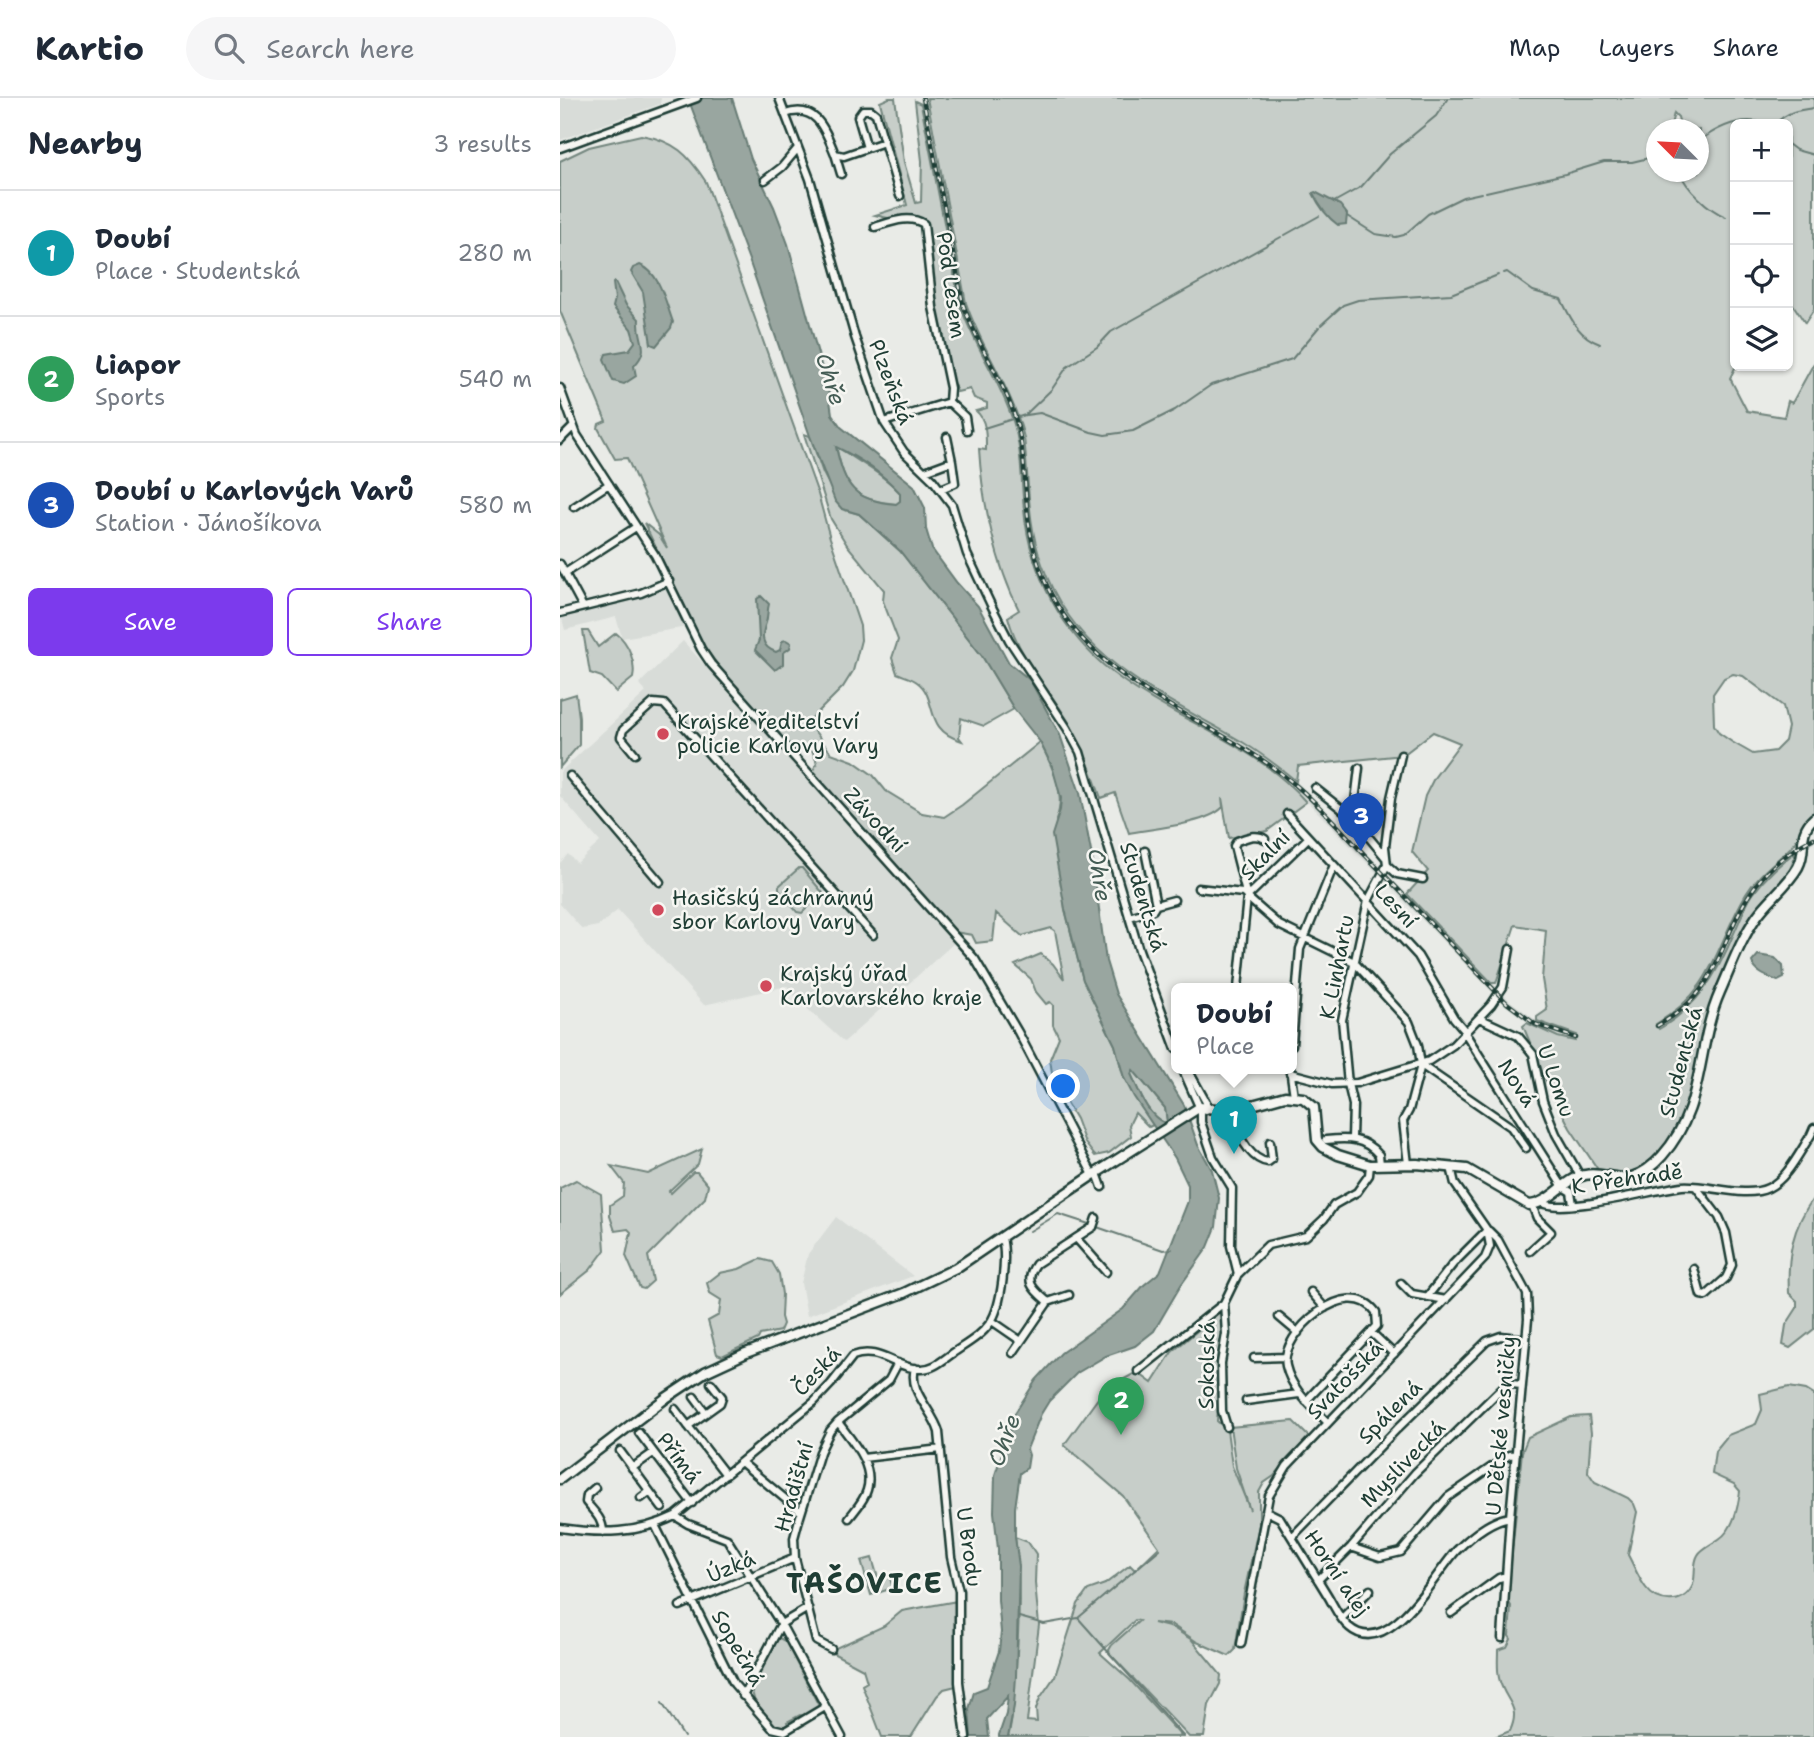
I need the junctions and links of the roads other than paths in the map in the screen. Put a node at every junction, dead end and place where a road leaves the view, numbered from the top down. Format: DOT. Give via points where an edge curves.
graph roads {
  1 [pos="697,98"];
  2 [pos="777,98"];
  3 [pos="785,114"];
  4 [pos="884,142"];
  5 [pos="560,148"];
  6 [pos="798,148"];
  7 [pos="867,148"];
  8 [pos="835,154"];
  9 [pos="841,174"];
  10 [pos="765,180"];
  11 [pos="900,196"];
  12 [pos="875,227"];
  13 [pos="560,388"];
  14 [pos="949,402"];
  15 [pos="563,406"];
  16 [pos="884,422"];
  17 [pos="573,427"];
  18 [pos="967,430"];
  19 [pos="947,437"];
  20 [pos="560,440"];
  21 [pos="951,461"];
  22 [pos="925,471"];
  23 [pos="609,484"];
  24 [pos="942,489"];
  25 [pos="574,507"];
  26 [pos="636,527"];
  27 [pos="560,564"];
  28 [pos="565,573"];
  29 [pos="669,581"];
  30 [pos="583,607"];
  31 [pos="560,613"];
  32 [pos="1009,640"];
  33 [pos="635,754"];
  34 [pos="1401,755"];
  35 [pos="1359,768"];
  36 [pos="570,776"];
  37 [pos="1315,788"];
  38 [pos="1287,814"];
  39 [pos="1353,818"];
  40 [pos="1814,818"];
  41 [pos="1308,838"];
  42 [pos="1265,839"];
  43 [pos="1145,851"];
  44 [pos="1387,862"];
  45 [pos="1334,865"];
  46 [pos="1423,879"];
  47 [pos="660,882"];
  48 [pos="1198,888"];
  49 [pos="1248,897"];
  50 [pos="1174,900"];
  51 [pos="1368,901"];
  52 [pos="1156,905"];
  53 [pos="1129,917"];
  54 [pos="873,935"];
  55 [pos="1303,938"];
  56 [pos="1510,948"];
  57 [pos="1354,962"];
  58 [pos="1239,983"];
  59 [pos="1296,983"];
  60 [pos="1479,1018"];
  61 [pos="1465,1033"];
  62 [pos="1171,1035"];
  63 [pos="1420,1065"];
  64 [pos="1297,1072"];
  65 [pos="1186,1074"];
  66 [pos="1290,1074"];
  67 [pos="1348,1084"];
  68 [pos="1293,1096"];
  69 [pos="1201,1109"];
  70 [pos="1230,1113"];
  71 [pos="1814,1128"];
  72 [pos="1352,1138"];
  73 [pos="1326,1140"];
  74 [pos="1270,1142"];
  75 [pos="1526,1148"];
  76 [pos="1380,1164"];
  77 [pos="1408,1164"];
  78 [pos="1370,1166"];
  79 [pos="1451,1167"];
  80 [pos="1095,1174"];
  81 [pos="1580,1176"];
  82 [pos="1102,1187"];
  83 [pos="1563,1187"];
  84 [pos="1696,1187"];
  85 [pos="1536,1203"];
  86 [pos="1573,1204"];
  87 [pos="1094,1223"];
  88 [pos="1487,1230"];
  89 [pos="1002,1238"];
  90 [pos="1076,1238"];
  91 [pos="1530,1251"];
  92 [pos="1694,1269"];
  93 [pos="1106,1272"];
  94 [pos="1238,1274"];
  95 [pos="1401,1283"];
  96 [pos="1311,1292"];
  97 [pos="1069,1295"];
  98 [pos="1427,1297"];
  99 [pos="1446,1300"];
  100 [pos="1048,1303"];
  101 [pos="1224,1303"];
  102 [pos="1325,1308"];
  103 [pos="1279,1317"];
  104 [pos="992,1321"];
  105 [pos="1298,1333"];
  106 [pos="1372,1333"];
  107 [pos="1526,1339"];
  108 [pos="1021,1341"];
  109 [pos="1013,1353"];
  110 [pos="1394,1354"];
  111 [pos="1285,1357"];
  112 [pos="1254,1358"];
  113 [pos="898,1363"];
  114 [pos="915,1368"];
  115 [pos="1138,1371"];
  116 [pos="711,1383"];
  117 [pos="1521,1385"];
  118 [pos="1299,1394"];
  119 [pos="694,1397"];
  120 [pos="1245,1401"];
  121 [pos="1307,1401"];
  122 [pos="675,1409"];
  123 [pos="706,1413"];
  124 [pos="838,1422"];
  125 [pos="1328,1423"];
  126 [pos="688,1426"];
  127 [pos="1227,1427"];
  128 [pos="639,1433"];
  129 [pos="941,1449"];
  130 [pos="620,1451"];
  131 [pos="653,1453"];
  132 [pos="1516,1454"];
  133 [pos="863,1458"];
  134 [pos="741,1462"];
  135 [pos="632,1468"];
  136 [pos="726,1475"];
  137 [pos="560,1479"];
  138 [pos="595,1488"];
  139 [pos="649,1492"];
  140 [pos="641,1498"];
  141 [pos="690,1505"];
  142 [pos="662,1508"];
  143 [pos="1266,1511"];
  144 [pos="802,1512"];
  145 [pos="675,1516"];
  146 [pos="1510,1517"];
  147 [pos="849,1518"];
  148 [pos="655,1525"];
  149 [pos="699,1527"];
  150 [pos="560,1528"];
  151 [pos="603,1532"];
  152 [pos="1292,1537"];
  153 [pos="1351,1547"];
  154 [pos="795,1558"];
  155 [pos="1506,1576"];
  156 [pos="753,1577"];
  157 [pos="1318,1580"];
  158 [pos="1370,1590"];
  159 [pos="692,1602"];
  160 [pos="680,1606"];
  161 [pos="808,1608"];
  162 [pos="1451,1613"];
  163 [pos="1342,1618"];
  164 [pos="781,1624"];
  165 [pos="1502,1637"];
  166 [pos="1241,1644"];
  167 [pos="831,1649"];
  168 [pos="743,1696"];
  169 [pos="825,1707"];
  170 [pos="842,1737"];
  171 [pos="966,1737"];
  1 -- 5 [label="street"];
  2 -- 3 [label="street, Plzeňská"];
  3 -- 6 [label="street, Plzeňská"];
  3 -- 8 [label="street" via="799,111 816,118"];
  4 -- 7 [label="street"];
  4 -- 7 [label="street" via="876,114 863,110 858,117"];
  4 -- 11 [label="street"];
  6 -- 10 [label="street"];
  6 -- 16 [label="street, Plzeňská"];
  7 -- 8 [label="street" via="844,156"];
  8 -- 9 [label="street"];
  12 -- 14 [label="street, Pod Lesem" via="900,219 924,224"];
  13 -- 15 [label="street, Závodní"];
  14 -- 16 [label="street"];
  14 -- 18 [label="street" via="965,417"];
  15 -- 17 [label="street, Závodní"];
  16 -- 22 [label="street, Plzeňská" via="904,453"];
  17 -- 20 [label="street"];
  17 -- 23 [label="street, Závodní"];
  19 -- 21 [label="street"];
  21 -- 22 [label="street"];
  21 -- 24 [label="street" via="955,483"];
  22 -- 24 [label="street, Plzeňská"];
  23 -- 25 [label="street"];
  23 -- 26 [label="street, Závodní"];
  24 -- 32 [label="street, Plzeňská" via="954,509 967,554"];
  26 -- 28 [label="street"];
  26 -- 29 [label="street, Závodní"];
  27 -- 28 [label="street"];
  28 -- 30 [label="street"];
  29 -- 30 [label="street"];
  29 -- 80 [label="street, Závodní" via="711,664 975,959"];
  30 -- 31 [label="street"];
  32 -- 53 [label="street, Studentská" via="1080,752"];
  33 -- 54 [label="street" via="622,732 653,703 661,702"];
  34 -- 44 [label="street, K Linhartu" via="1391,798"];
  35 -- 39 [label="street"];
  36 -- 47 [label="street"];
  37 -- 39 [label="street"];
  38 -- 41 [label="street, Lesní"];
  39 -- 44 [label="street"];
  40 -- 81 [label="main road, Studentská" via="1803,835 1798,866 1752,924 1719,995 1691,1109 1678,1135 1655,1164 1636,1175"];
  41 -- 45 [label="street, Lesní"];
  41 -- 49 [label="street, Skalní"];
  42 -- 49 [label="street" via="1248,837 1234,846"];
  43 -- 52 [label="street"];
  44 -- 46 [label="street" via="1397,874"];
  44 -- 51 [label="street, K Linhartu"];
  45 -- 51 [label="street, Lesní"];
  45 -- 55 [label="street"];
  48 -- 49 [label="street, Skalní"];
  49 -- 55 [label="street" via="1279,925"];
  49 -- 58 [label="street, Skalní"];
  50 -- 52 [label="street"];
  51 -- 57 [label="street, K Linhartu"];
  51 -- 61 [label="street, Lesní" via="1418,956"];
  52 -- 53 [label="street"];
  53 -- 62 [label="street, Studentská"];
  55 -- 57 [label="street"];
  55 -- 59 [label="street"];
  56 -- 60 [label="street" via="1503,988"];
  57 -- 63 [label="street" via="1409,1022"];
  57 -- 67 [label="street, K Linhartu" via="1342,1030"];
  60 -- 61 [label="street"];
  60 -- 81 [label="street, U Lomu" via="1518,1036 1533,1054 1543,1101"];
  61 -- 63 [label="street"];
  61 -- 83 [label="street, Nová"];
  63 -- 67 [label="street"];
  63 -- 75 [label="street" via="1511,1127"];
  63 -- 77 [label="street" via="1403,1121"];
  64 -- 67 [label="street" via="1332,1084"];
  65 -- 69 [label="street"];
  66 -- 68 [label="street"];
  67 -- 72 [label="street, K Linhartu"];
  68 -- 70 [label="main road"];
  68 -- 78 [label="main road" via="1314,1107 1315,1133 1323,1147"];
  69 -- 70 [label="main road"];
  69 -- 70 [label="main road"];
  69 -- 80 [label="main road"];
  69 -- 94 [label="street" via="1208,1146 1232,1188 1231,1246"];
  70 -- 74 [label="street" via="1253,1156 1261,1161 1272,1159"];
  71 -- 84 [label="street, K Přehradě" via="1784,1175 1768,1188 1747,1192"];
  72 -- 73 [label="street"];
  72 -- 76 [label="street" via="1374,1149"];
  76 -- 77 [label="main road"];
  76 -- 78 [label="main road"];
  77 -- 79 [label="main road"];
  78 -- 94 [label="street, Sokolská" via="1357,1192 1334,1205 1306,1236 1268,1245"];
  79 -- 85 [label="main road" via="1476,1173 1522,1202"];
  79 -- 88 [label="street" via="1455,1184"];
  80 -- 82 [label="street, Závodní"];
  80 -- 89 [label="main road"];
  81 -- 83 [label="main road"];
  83 -- 85 [label="main road"];
  83 -- 86 [label="street, Nová" via="1571,1192"];
  84 -- 86 [label="street, K Přehradě"];
  84 -- 92 [label="street" via="1719,1217 1732,1265 1727,1278 1706,1296 1701,1295"];
  85 -- 86 [label="street, K Přehradě" via="1549,1207"];
  85 -- 91 [label="street" via="1536,1218 1551,1232"];
  87 -- 90 [label="street"];
  88 -- 98 [label="street"];
  88 -- 99 [label="street, Svatošská" via="1488,1253"];
  88 -- 107 [label="street, U Dětské vesničky" via="1498,1240 1527,1294"];
  89 -- 104 [label="street" via="1005,1252"];
  89 -- 137 [label="main road" via="923,1285 705,1373"];
  90 -- 93 [label="street"];
  90 -- 100 [label="street" via="1031,1270 1031,1286"];
  94 -- 101 [label="street, Sokolská"];
  95 -- 98 [label="street" via="1412,1294"];
  96 -- 102 [label="street"];
  97 -- 100 [label="street"];
  98 -- 99 [label="street"];
  99 -- 110 [label="street, Svatošská"];
  100 -- 108 [label="street"];
  101 -- 115 [label="street, Sokolská"];
  101 -- 127 [label="street, Sokolská" via="1222,1411"];
  102 -- 105 [label="street"];
  102 -- 106 [label="street" via="1347,1299 1362,1299 1376,1312 1377,1326"];
  103 -- 105 [label="street"];
  104 -- 108 [label="street"];
  104 -- 114 [label="street" via="936,1365"];
  105 -- 111 [label="street"];
  106 -- 110 [label="street"];
  106 -- 121 [label="street"];
  107 -- 117 [label="street, U Dětské vesničky"];
  107 -- 152 [label="street, Spálená" via="1501,1336 1487,1341"];
  108 -- 109 [label="street"];
  110 -- 125 [label="street, Svatošská"];
  111 -- 112 [label="street"];
  111 -- 118 [label="street"];
  113 -- 114 [label="street, Česká"];
  113 -- 124 [label="street, Hradištní" via="889,1380"];
  113 -- 134 [label="street, Česká" via="870,1352 853,1356 814,1402"];
  114 -- 129 [label="street, U Brodu" via="913,1384 936,1422"];
  116 -- 123 [label="street" via="722,1397"];
  117 -- 132 [label="street, U Dětské vesničky"];
  117 -- 153 [label="street, Myslivecká" via="1503,1387 1415,1473"];
  118 -- 120 [label="street"];
  118 -- 121 [label="street"];
  119 -- 123 [label="street"];
  121 -- 125 [label="street"];
  122 -- 126 [label="street"];
  123 -- 126 [label="street"];
  124 -- 133 [label="street"];
  124 -- 144 [label="street, Hradištní" via="825,1439"];
  125 -- 143 [label="street, Svatošská" via="1287,1466 1269,1496"];
  126 -- 136 [label="street"];
  128 -- 131 [label="street, Přímá"];
  129 -- 133 [label="street"];
  129 -- 171 [label="street, U Brodu" via="951,1557 959,1591 959,1682"];
  130 -- 135 [label="street, Přímá"];
  131 -- 135 [label="street"];
  131 -- 141 [label="street, Přímá"];
  132 -- 146 [label="street, U Dětské vesničky"];
  132 -- 153 [label="street" via="1448,1497 1401,1552 1380,1556"];
  133 -- 147 [label="street" via="867,1490"];
  134 -- 136 [label="street, Česká"];
  134 -- 144 [label="street"];
  135 -- 139 [label="street, Přímá"];
  136 -- 141 [label="street, Česká"];
  138 -- 151 [label="street" via="586,1503 603,1524"];
  139 -- 140 [label="street"];
  139 -- 142 [label="street, Přímá"];
  141 -- 145 [label="street, Česká"];
  141 -- 149 [label="street, Přímá" via="690,1518"];
  143 -- 152 [label="street, Horní alej" via="1280,1518"];
  143 -- 166 [label="street, Svatošská"];
  144 -- 154 [label="street, Hradištní" via="794,1538"];
  145 -- 148 [label="street, Česká"];
  145 -- 149 [label="street"];
  146 -- 155 [label="street, U Dětské vesničky"];
  146 -- 163 [label="street, Horní alej" via="1468,1540 1390,1628 1361,1634"];
  148 -- 151 [label="street, Česká"];
  148 -- 159 [label="street, Sopečná"];
  149 -- 156 [label="street" via="727,1539"];
  150 -- 151 [label="street, Česká"];
  152 -- 157 [label="street, Horní alej"];
  153 -- 157 [label="street, Myslivecká"];
  154 -- 156 [label="street, Úzká"];
  154 -- 161 [label="street, Hradištní"];
  155 -- 162 [label="street"];
  155 -- 165 [label="street, U Dětské vesničky"];
  156 -- 159 [label="street, Úzká"];
  156 -- 164 [label="street"];
  157 -- 163 [label="street, Horní alej"];
  158 -- 163 [label="street"];
  159 -- 160 [label="street, Úzká"];
  159 -- 168 [label="street, Sopečná"];
  161 -- 164 [label="street"];
  161 -- 167 [label="street, Hradištní" via="816,1642"];
  164 -- 168 [label="street"];
  164 -- 169 [label="street"];
  168 -- 169 [label="street, Sopečná" via="777,1731 785,1731"];
  169 -- 170 [label="street"];
}
